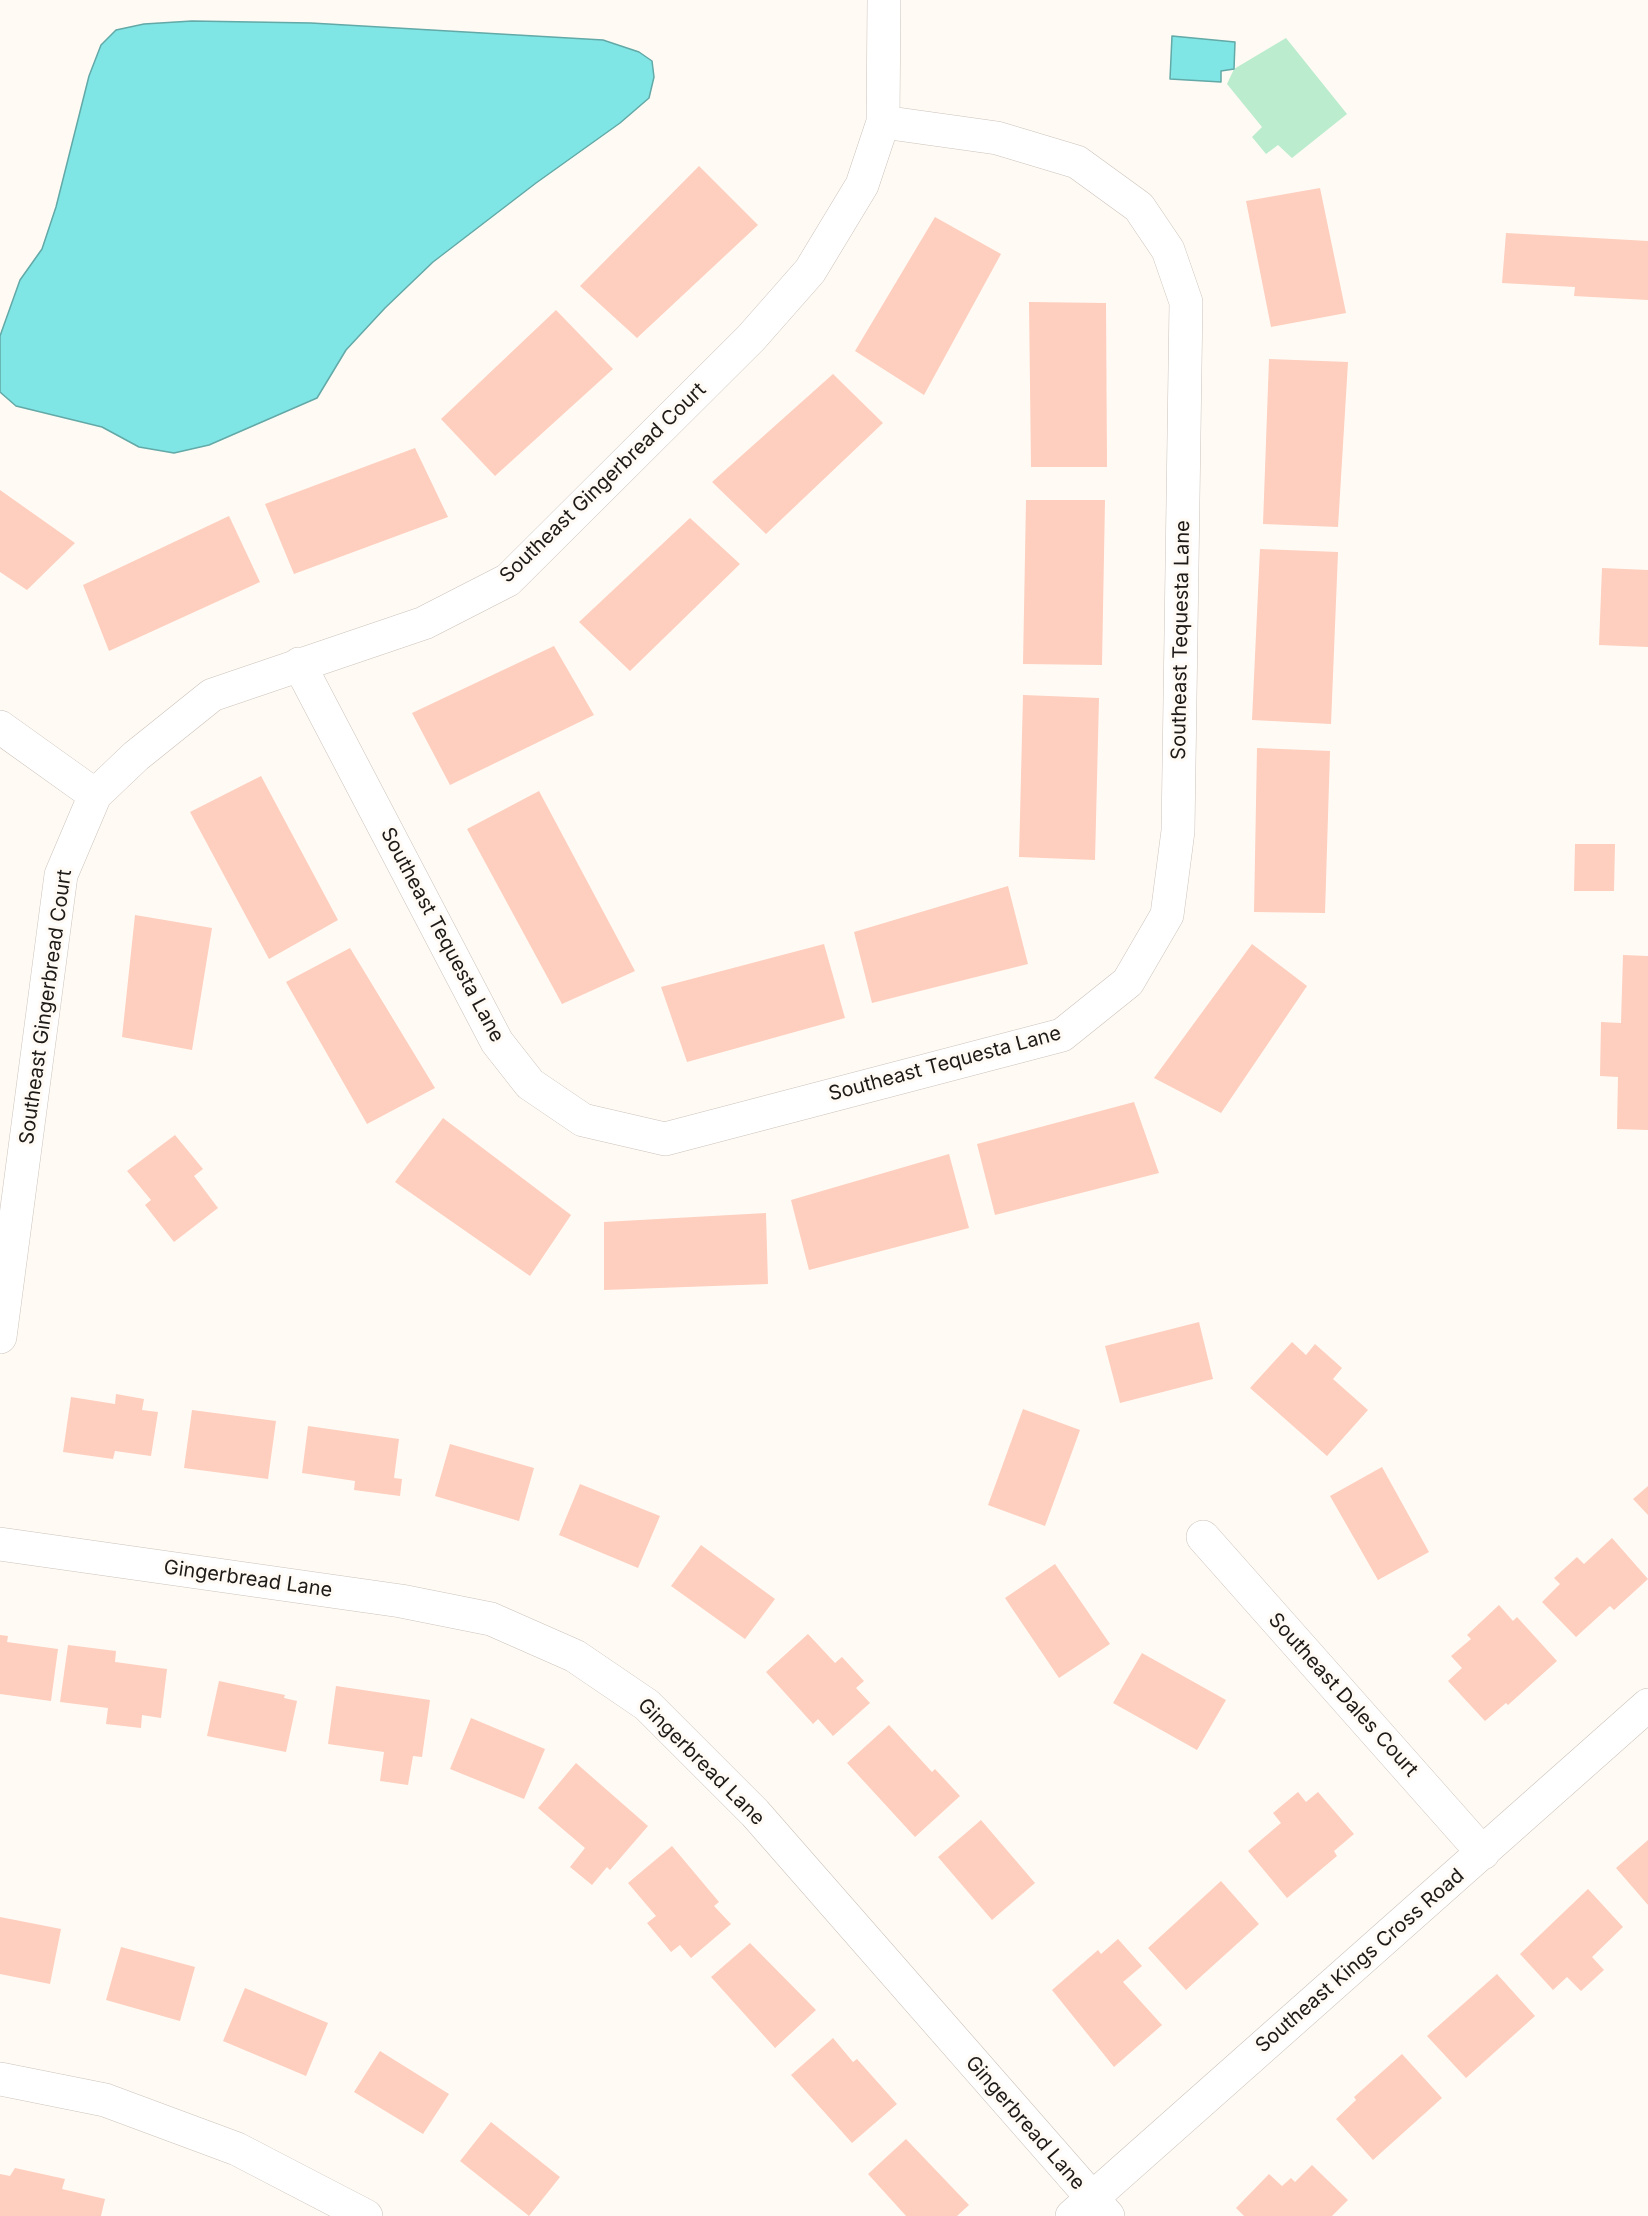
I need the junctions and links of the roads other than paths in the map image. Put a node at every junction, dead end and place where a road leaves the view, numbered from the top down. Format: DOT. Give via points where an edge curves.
graph roads {
  1 [pos="884,0"];
  2 [pos="883,122"];
  3 [pos="298,664"];
  4 [pos="0,727"];
  5 [pos="95,795"];
  6 [pos="0,1337"];
  7 [pos="1203,1537"];
  8 [pos="0,1544"];
  9 [pos="1648,1706"];
  10 [pos="1483,1853"];
  11 [pos="0,2079"];
  12 [pos="1090,2210"];
  13 [pos="366,2216"];
  1 -- 2 [label="street, Southeast Gingerbread Court"];
  2 -- 3 [label="street, Southeast Gingerbread Court" via="862,185 810,271 751,338 508,580 424,623"];
  2 -- 3 [label="street, Southeast Tequesta Lane" via="997,138 1077,162 1139,207 1168,250 1186,302 1178,831 1167,915 1128,982 1062,1035 676,1136 665,1138 583,1120 530,1084 497,1042"];
  3 -- 5 [label="street, Southeast Gingerbread Court" via="212,694"];
  4 -- 5 [label="street"];
  5 -- 6 [label="street, Southeast Gingerbread Court" via="61,875"];
  7 -- 10 [label="street, Southeast Dales Court"];
  8 -- 12 [label="street, Gingerbread Lane" via="401,1601 491,1619 575,1656 647,1704 755,1813"];
  9 -- 10 [label="street, Southeast Kings Cross Road"];
  10 -- 12 [label="street, Southeast Kings Cross Road"];
  11 -- 13 [label="street" via="105,2100 237,2149"];
}
